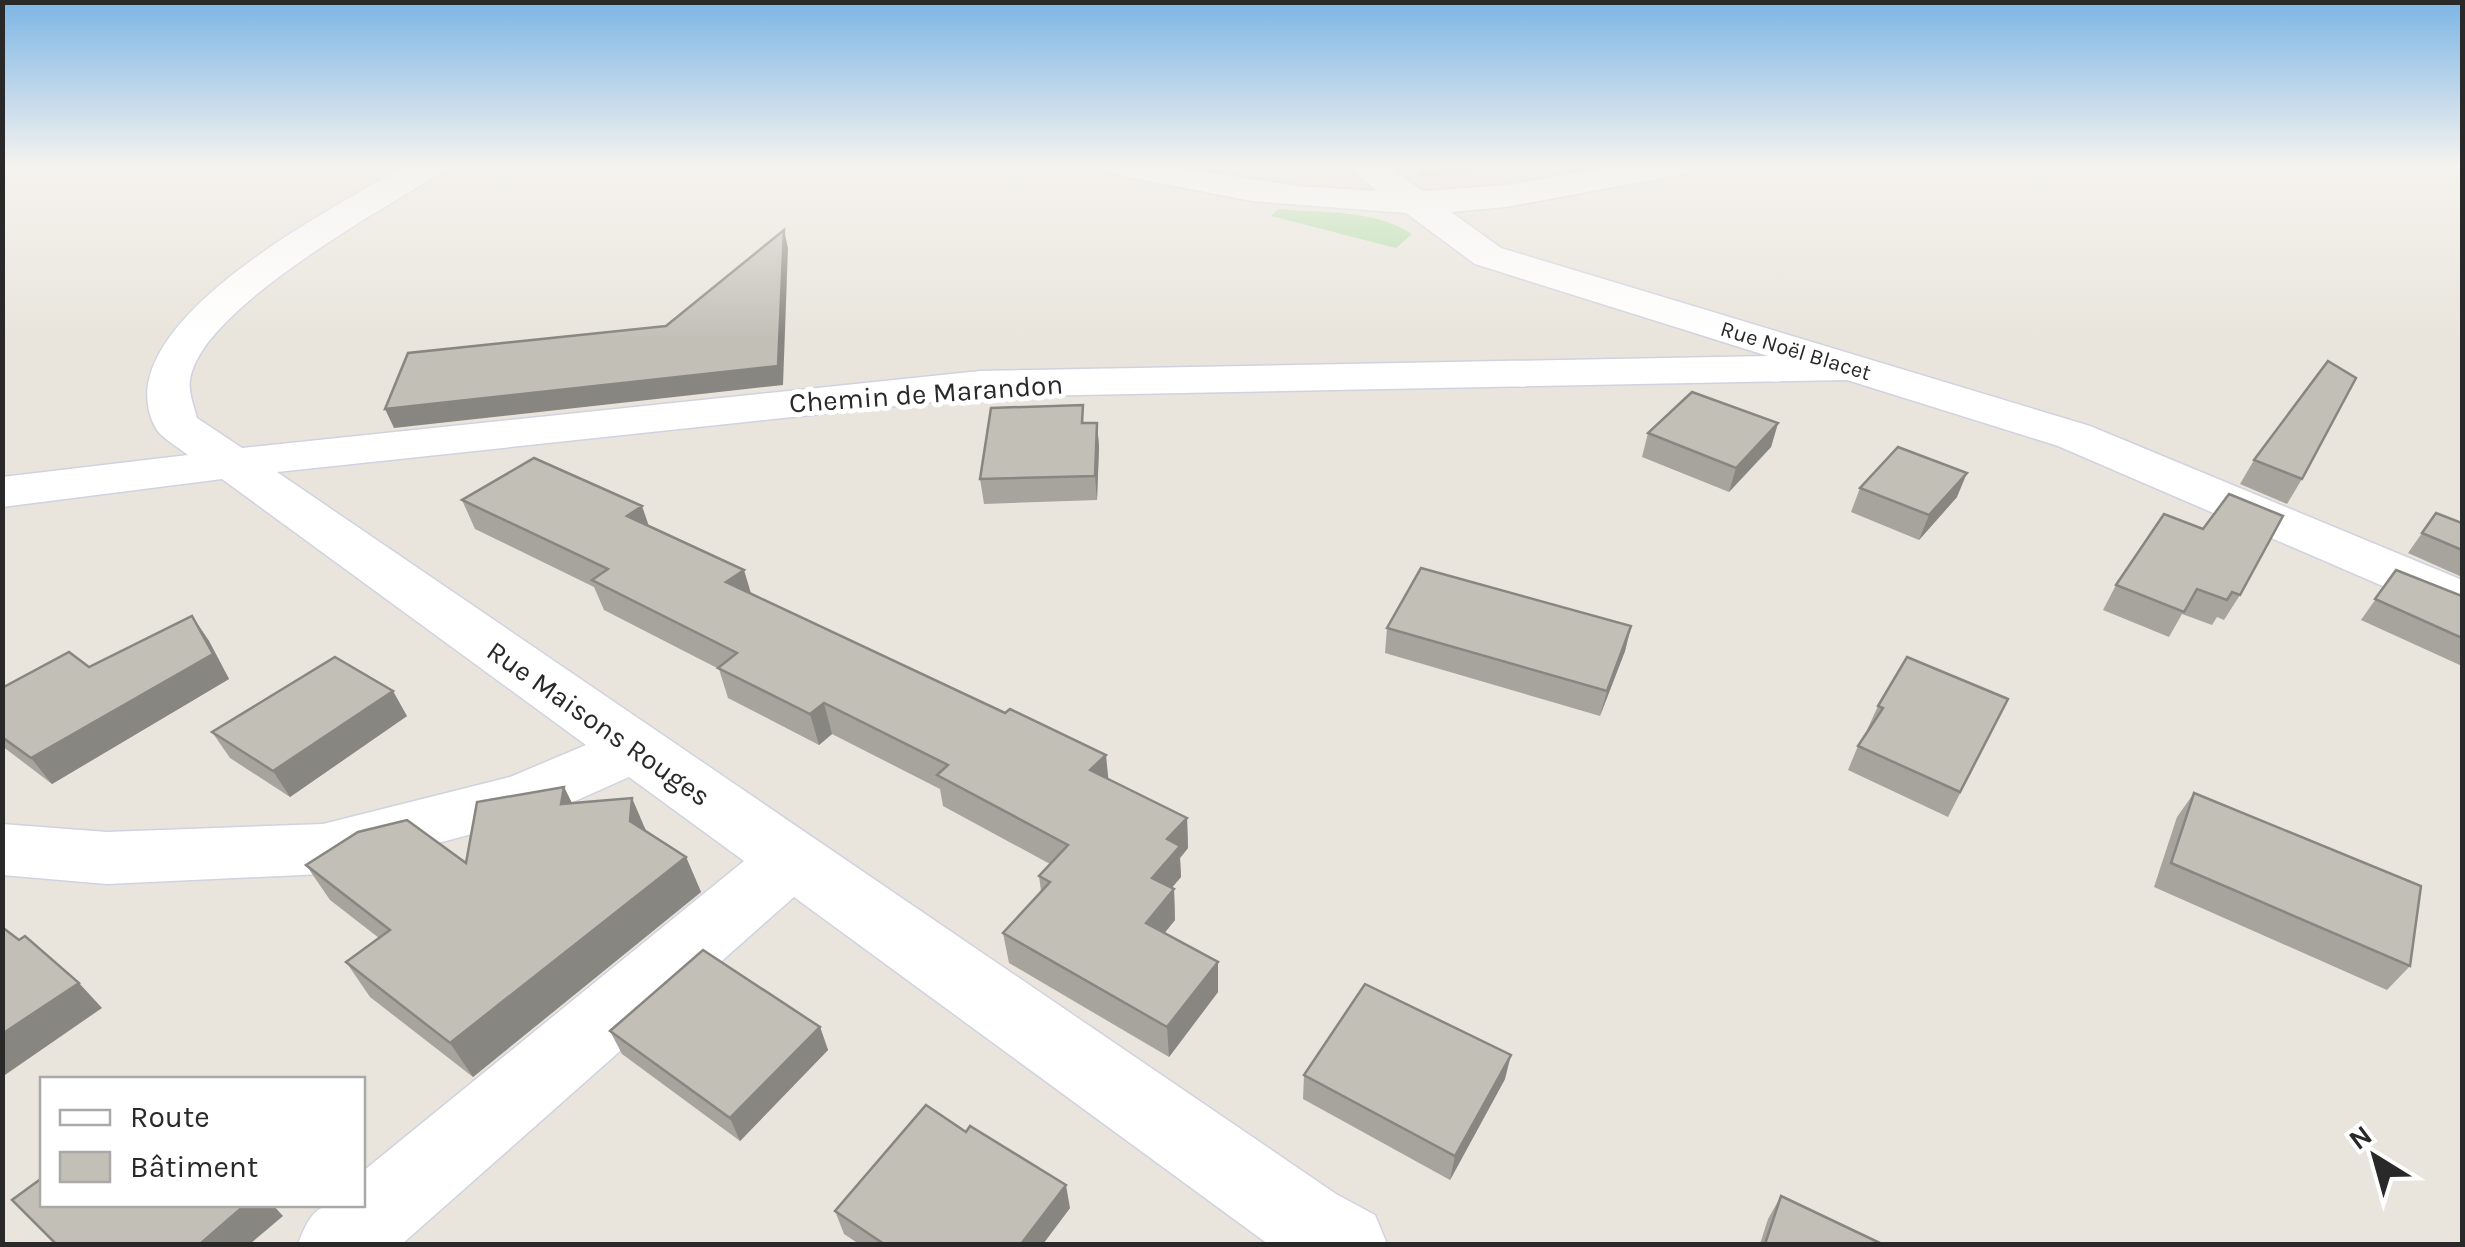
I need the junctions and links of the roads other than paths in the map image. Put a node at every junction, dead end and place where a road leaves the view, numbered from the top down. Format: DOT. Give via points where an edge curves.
graph roads {
  1 [pos="339,223"];
  2 [pos="1441,223"];
  3 [pos="1855,367"];
  4 [pos="232,463"];
  5 [pos="2,492"];
  6 [pos="2462,600"];
  7 [pos="636,749"];
  8 [pos="2,849"];
  9 [pos="793,859"];
  10 [pos="340,1244"];
  11 [pos="1345,1244"];
  1 -- 4 [label="street, Rue Maisons Rouges" via="228,296 182,341 168,378 176,424"];
  2 -- 3 [label="street, Rue Noël Blacet" via="1488,256"];
  3 -- 4 [label="street, Chemin de Marandon" via="980,384"];
  3 -- 6 [label="street, Rue Noël Blacet" via="2074,436"];
  4 -- 5 [label="street, Chemin de Marandon"];
  4 -- 7 [label="street, Rue Maisons Rouges"];
  7 -- 8 [label="street" via="524,797 323,849 107,858"];
  7 -- 9 [label="street, Rue Maisons Rouges"];
  9 -- 10 [label="street"];
  9 -- 11 [label="street, Rue Maisons Rouges"];
}
